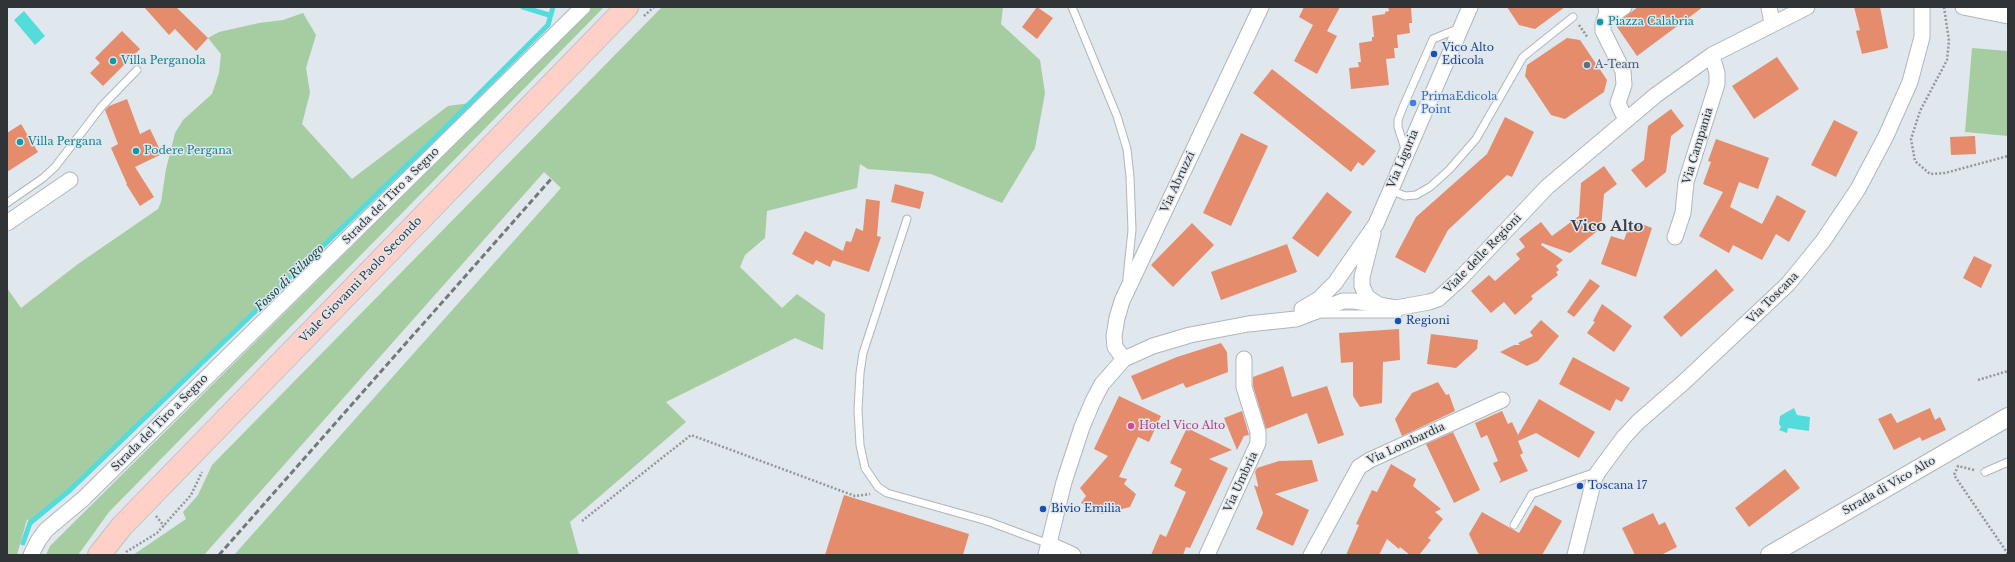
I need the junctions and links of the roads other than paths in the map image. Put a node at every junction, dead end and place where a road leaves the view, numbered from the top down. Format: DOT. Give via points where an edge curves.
graph roads {
  1 [pos="583,7"];
  2 [pos="627,7"];
  3 [pos="1072,7"];
  4 [pos="1261,7"];
  5 [pos="1470,7"];
  6 [pos="1624,7"];
  7 [pos="1769,7"];
  8 [pos="1807,7"];
  9 [pos="1922,7"];
  10 [pos="1963,7"];
  11 [pos="1606,9"];
  12 [pos="2008,16"];
  13 [pos="1574,17"];
  14 [pos="1772,23"];
  15 [pos="1461,28"];
  16 [pos="1712,55"];
  17 [pos="137,70"];
  18 [pos="1627,119"];
  19 [pos="1406,152"];
  20 [pos="70,180"];
  21 [pos="1390,190"];
  22 [pos="7,203"];
  23 [pos="907,219"];
  24 [pos="7,223"];
  25 [pos="1376,224"];
  26 [pos="1675,237"];
  27 [pos="1126,291"];
  28 [pos="1424,303"];
  29 [pos="1380,306"];
  30 [pos="1313,313"];
  31 [pos="1272,320"];
  32 [pos="1244,359"];
  33 [pos="1124,360"];
  34 [pos="1502,400"];
  35 [pos="2008,417"];
  36 [pos="2008,462"];
  37 [pos="1598,472"];
  38 [pos="1985,472"];
  39 [pos="1514,525"];
  40 [pos="1048,550"];
  41 [pos="1776,553"];
  42 [pos="31,555"];
  43 [pos="99,555"];
  44 [pos="1073,555"];
  45 [pos="1207,555"];
  46 [pos="1311,555"];
  47 [pos="1575,555"];
  1 -- 42 [label="street, Strada del Tiro a Segno" via="83,498 46,530"];
  2 -- 43 [label="main road, Viale Giovanni Paolo Secondo" via="127,520"];
  3 -- 27 [label="lane" via="1117,116 1127,149 1132,230"];
  4 -- 27 [label="street, Via Abruzzi"];
  5 -- 15 [label="street, Via Liguria"];
  6 -- 11 [label="street" via="1617,12"];
  7 -- 14 [label="street"];
  8 -- 14 [label="street, Viale delle Regioni"];
  9 -- 37 [label="street, Via Toscana" via="1922,37 1906,92 1871,166 1835,223 1783,290 1638,422"];
  10 -- 12 [label="street"];
  11 -- 18 [label="street" via="1603,30 1623,71 1624,85 1618,103"];
  13 -- 21 [label="lane" via="1523,57 1471,145 1434,183 1425,191 1411,196"];
  14 -- 16 [label="street, Viale delle Regioni"];
  15 -- 19 [label="street, Via Liguria"];
  15 -- 19 [label="lane" via="1435,37 1427,52 1398,120 1399,134"];
  16 -- 18 [label="street, Viale delle Regioni" via="1677,78"];
  16 -- 26 [label="street, Via Campania" via="1717,73 1715,90 1686,182 1682,214"];
  17 -- 22 [label="lane" via="102,106 55,167"];
  18 -- 28 [label="street, Viale delle Regioni" via="1548,187 1447,292 1435,300"];
  19 -- 21 [label="street, Via Liguria"];
  20 -- 24 [label="street"];
  21 -- 25 [label="street, Via Liguria"];
  23 -- 40 [label="lane" via="871,328 860,373 858,410 862,456 871,479 887,493 987,521"];
  25 -- 29 [label="street, Via Liguria" via="1362,286 1367,297"];
  25 -- 31 [label="street, Via Liguria" via="1327,292 1304,308"];
  27 -- 33 [label="street, Via Abruzzi" via="1114,332 1115,347"];
  28 -- 29 [label="street, Viale delle Regioni" via="1396,308"];
  28 -- 30 [label="lane" via="1396,314"];
  29 -- 30 [label="street, Viale delle Regioni" via="1347,301"];
  30 -- 31 [label="street, Viale delle Regioni" via="1296,319"];
  31 -- 33 [label="street, Viale delle Regioni" via="1190,335 1153,346"];
  32 -- 45 [label="street, Via Umbria" via="1244,388 1258,432 1258,443"];
  33 -- 40 [label="street, Viale delle Regioni" via="1102,384 1092,401 1064,482"];
  34 -- 46 [label="street, Via Lombardia" via="1359,467"];
  35 -- 41 [label="street, Strada di Vico Alto"];
  36 -- 38 [label="lane"];
  37 -- 39 [label="lane" via="1532,494"];
  37 -- 47 [label="street, Via Toscana" via="1590,492"];
  40 -- 44 [label="street"];
}
